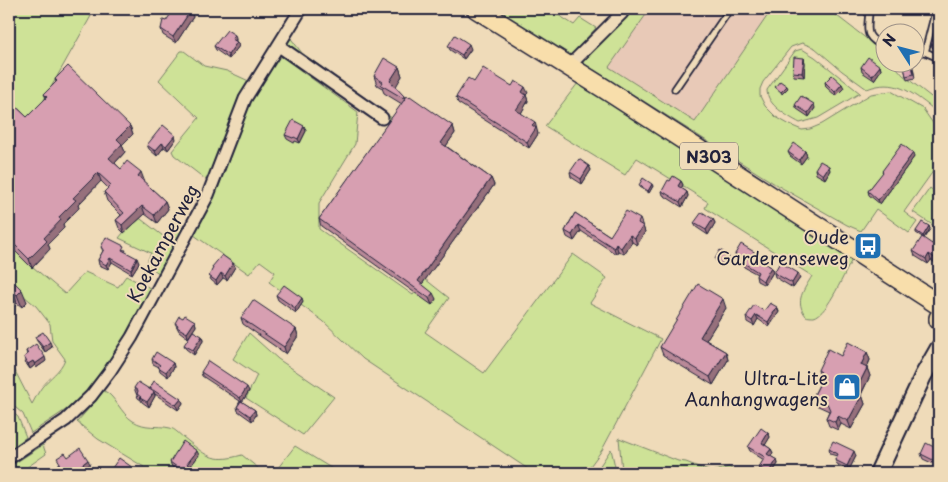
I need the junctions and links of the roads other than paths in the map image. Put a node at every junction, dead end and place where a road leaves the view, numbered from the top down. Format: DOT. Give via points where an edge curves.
graph roads {
  1 [pos="301,9"];
  2 [pos="477,9"];
  3 [pos="730,9"];
  4 [pos="869,9"];
  5 [pos="936,9"];
  6 [pos="622,14"];
  7 [pos="876,42"];
  8 [pos="279,46"];
  9 [pos="926,48"];
  10 [pos="926,52"];
  11 [pos="939,58"];
  12 [pos="570,67"];
  13 [pos="675,89"];
  14 [pos="382,118"];
  15 [pos="939,305"];
  16 [pos="939,348"];
  17 [pos="9,458"];
  18 [pos="878,473"];
  1 -- 8 [label="street, Koekamperweg"];
  2 -- 12 [label="main road, N303"];
  3 -- 13 [label="lane"];
  4 -- 7 [label="lane" via="868,34"];
  5 -- 9 [label="lane"];
  6 -- 12 [label="street"];
  8 -- 14 [label="street"];
  8 -- 17 [label="street, Koekamperweg" via="245,99 208,196 110,372 66,420"];
  10 -- 11 [label="lane"];
  12 -- 15 [label="main road, N303"];
  16 -- 18 [label="street"];
}
